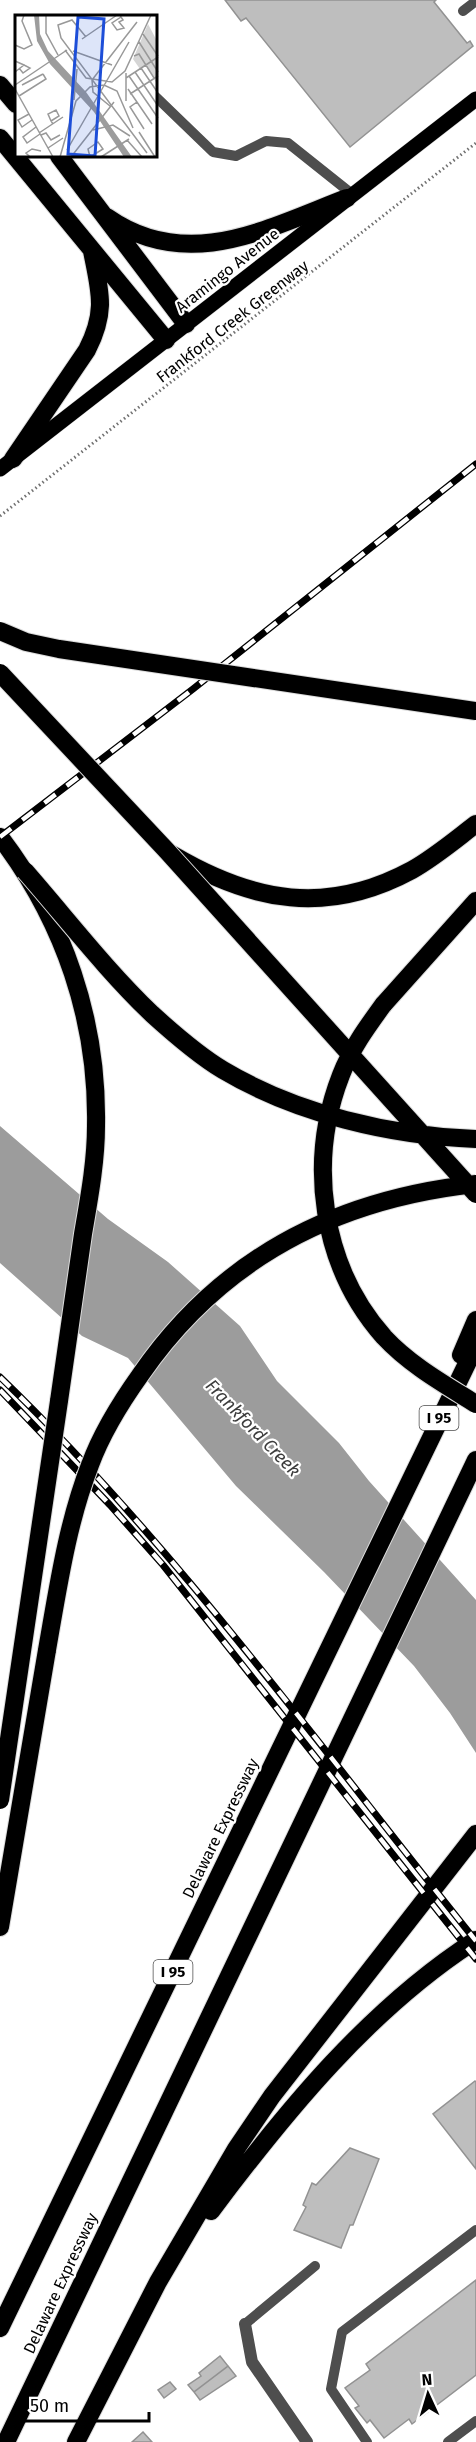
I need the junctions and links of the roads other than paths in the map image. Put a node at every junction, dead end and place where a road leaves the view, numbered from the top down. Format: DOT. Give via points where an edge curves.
graph roads {
  1 [pos="476,1"];
  2 [pos="464,11"];
  3 [pos="0,86"];
  4 [pos="158,99"];
  5 [pos="476,99"];
  6 [pos="15,103"];
  7 [pos="0,138"];
  8 [pos="15,156"];
  9 [pos="17,158"];
  10 [pos="61,158"];
  11 [pos="349,196"];
  12 [pos="107,217"];
  13 [pos="92,249"];
  14 [pos="186,324"];
  15 [pos="166,340"];
  16 [pos="7,464"];
  17 [pos="0,631"];
  18 [pos="0,673"];
  19 [pos="476,711"];
  20 [pos="476,825"];
  21 [pos="0,837"];
  22 [pos="167,851"];
  23 [pos="26,870"];
  24 [pos="476,901"];
  25 [pos="476,1139"];
  26 [pos="476,1184"];
  27 [pos="476,1194"];
  28 [pos="476,1320"];
  29 [pos="476,1345"];
  30 [pos="476,1404"];
  31 [pos="476,1460"];
  32 [pos="403,1492"];
  33 [pos="0,1800"];
  34 [pos="476,1834"];
  35 [pos="0,1927"];
  36 [pos="476,1940"];
  37 [pos="476,2230"];
  38 [pos="315,2266"];
  39 [pos="158,2282"];
  40 [pos="245,2324"];
  41 [pos="0,2328"];
  42 [pos="476,2421"];
  43 [pos="6,2442"];
  44 [pos="76,2442"];
  45 [pos="307,2442"];
  46 [pos="367,2442"];
  47 [pos="448,2442"];
  1 -- 2 [label="lane"];
  3 -- 6 [label="highway"];
  4 -- 11 [label="lane" via="213,152 236,156 267,141 288,143"];
  5 -- 11 [label="main road, Aramingo Avenue"];
  7 -- 8 [label="highway"];
  9 -- 13 [label="highway"];
  10 -- 12 [label="highway"];
  11 -- 12 [label="highway" via="259,230 203,245 150,240 126,231"];
  11 -- 14 [label="main road, Aramingo Avenue"];
  12 -- 14 [label="highway"];
  13 -- 15 [label="highway"];
  13 -- 16 [label="highway" via="102,302 96,332 87,351"];
  14 -- 15 [label="main road, Aramingo Avenue"];
  15 -- 16 [label="main road, Aramingo Avenue"];
  17 -- 19 [label="highway, bridge" via="59,649"];
  18 -- 22 [label="highway, bridge"];
  20 -- 22 [label="highway, bridge" via="391,880 365,890 311,899 285,898 235,886 209,876"];
  21 -- 23 [label="highway"];
  22 -- 27 [label="highway, bridge"];
  23 -- 25 [label="highway, bridge" via="152,1013 223,1070 309,1108 392,1128"];
  23 -- 33 [label="highway, bridge" via="58,934 84,1008 92,1046 96,1128"];
  24 -- 30 [label="highway, bridge" via="383,1005 351,1052 333,1098 322,1179 331,1236 351,1289 385,1338 425,1371"];
  26 -- 35 [label="highway, bridge" via="370,1204 303,1231 274,1248 189,1314 125,1396 90,1463 69,1533"];
  28 -- 32 [label="highway"];
  29 -- 32 [label="highway, Delaware Expressway / I 95"];
  31 -- 43 [label="highway, Delaware Expressway"];
  32 -- 41 [label="highway, Delaware Expressway / I 95"];
  34 -- 39 [label="highway" via="272,2096"];
  36 -- 39 [label="highway" via="402,1996 323,2075 240,2173"];
  37 -- 46 [label="lane" via="342,2332 331,2389"];
  38 -- 40 [label="lane"];
  39 -- 44 [label="highway"];
  40 -- 45 [label="street" via="252,2362"];
  42 -- 47 [label="lane"];
}
